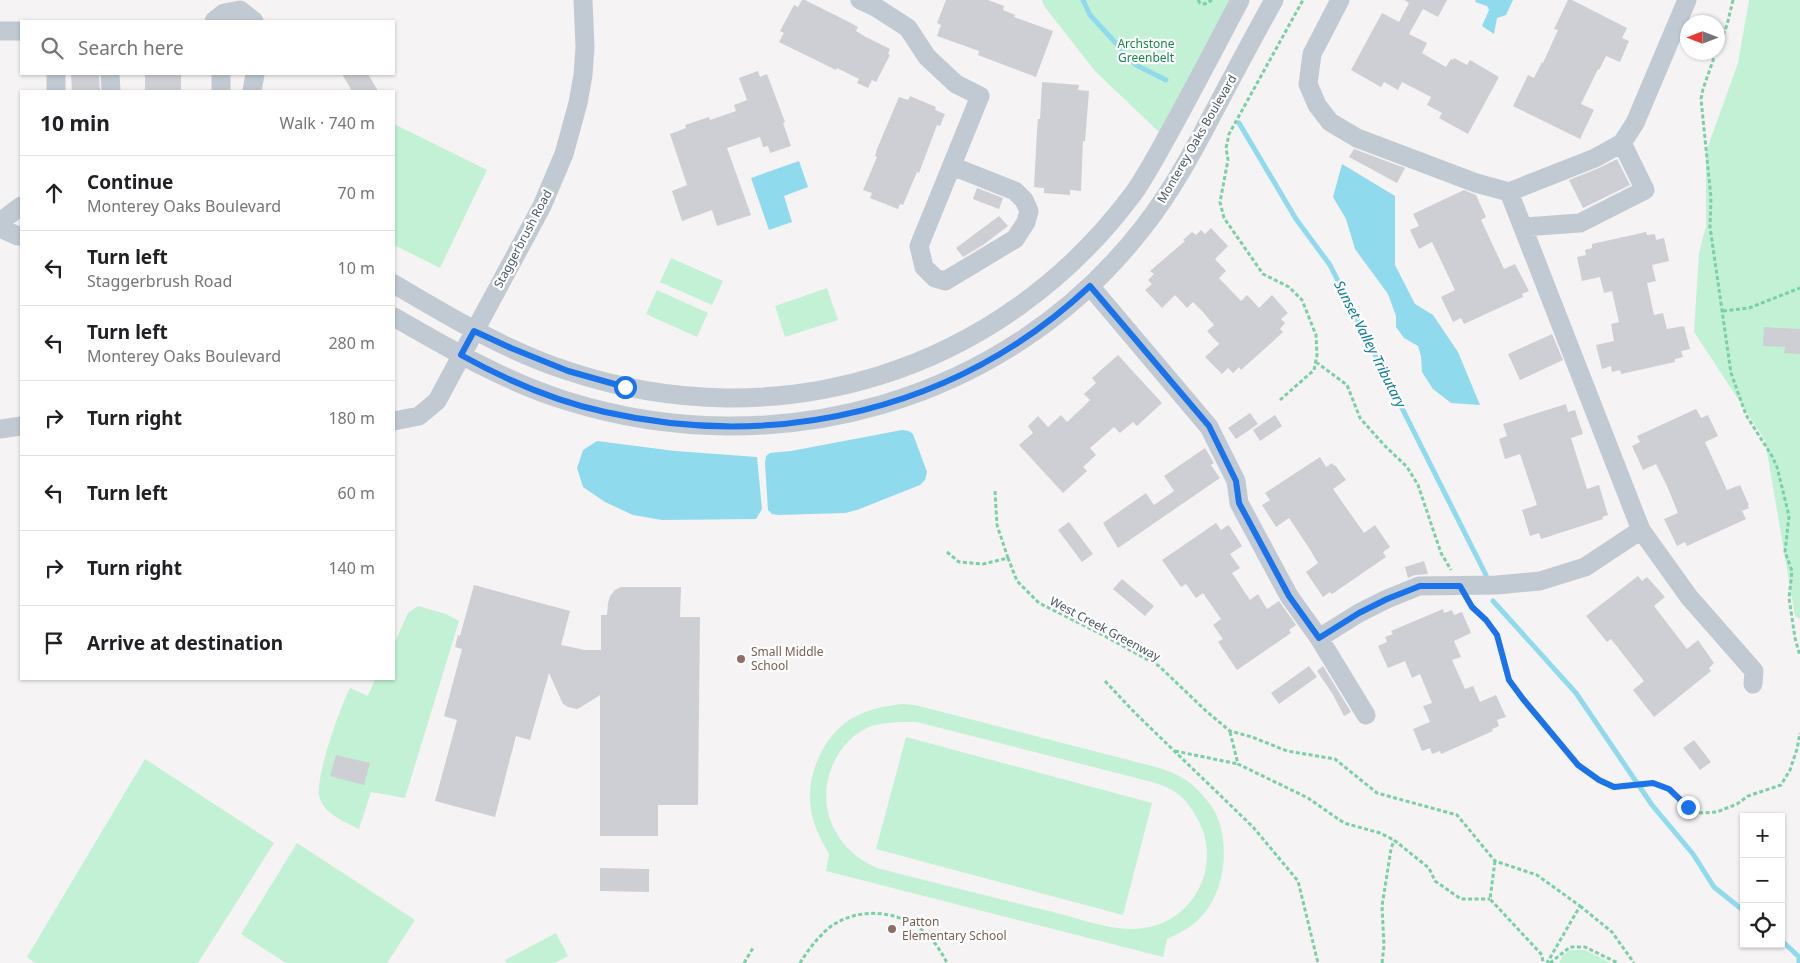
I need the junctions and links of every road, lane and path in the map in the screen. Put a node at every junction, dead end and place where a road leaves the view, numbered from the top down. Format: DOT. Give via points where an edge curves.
graph roads {
  1 [pos="584,0"];
  2 [pos="860,0"];
  3 [pos="1198,0"];
  4 [pos="1212,0"];
  5 [pos="1240,0"];
  6 [pos="1274,0"];
  7 [pos="1303,0"];
  8 [pos="1340,0"];
  9 [pos="1687,0"];
  10 [pos="1733,0"];
  11 [pos="215,20"];
  12 [pos="253,20"];
  13 [pos="1725,30"];
  14 [pos="0,31"];
  15 [pos="20,31"];
  16 [pos="1713,60"];
  17 [pos="56,75"];
  18 [pos="110,75"];
  19 [pos="221,75"];
  20 [pos="255,75"];
  21 [pos="56,90"];
  22 [pos="111,90"];
  23 [pos="222,90"];
  24 [pos="252,90"];
  25 [pos="1622,143"];
  26 [pos="952,166"];
  27 [pos="1509,192"];
  28 [pos="20,207"];
  29 [pos="0,222"];
  30 [pos="1523,227"];
  31 [pos="0,228"];
  32 [pos="20,236"];
  33 [pos="395,285"];
  34 [pos="1090,286"];
  35 [pos="1800,288"];
  36 [pos="1723,310"];
  37 [pos="395,318"];
  38 [pos="474,331"];
  39 [pos="461,355"];
  40 [pos="1316,362"];
  41 [pos="1280,400"];
  42 [pos="395,421"];
  43 [pos="20,426"];
  44 [pos="0,429"];
  45 [pos="995,491"];
  46 [pos="1641,530"];
  47 [pos="947,552"];
  48 [pos="1008,558"];
  49 [pos="1460,586"];
  50 [pos="1319,638"];
  51 [pos="1800,656"];
  52 [pos="1105,681"];
  53 [pos="1753,684"];
  54 [pos="1366,715"];
  55 [pos="1230,731"];
  56 [pos="1800,733"];
  57 [pos="1175,752"];
  58 [pos="1238,764"];
  59 [pos="1394,840"];
  60 [pos="1495,861"];
  61 [pos="1490,899"];
  62 [pos="1580,906"];
  63 [pos="753,948"];
  64 [pos="1318,961"];
  65 [pos="744,963"];
  66 [pos="800,963"];
  67 [pos="947,963"];
  68 [pos="1323,963"];
  69 [pos="1382,963"];
  70 [pos="1543,963"];
  71 [pos="1549,963"];
  72 [pos="1618,963"];
  73 [pos="1634,963"];
  1 -- 38 [label="street, Staggerbrush Road" via="583,75 564,154 542,206"];
  2 -- 26 [label="street" via="908,28 941,70 956,84 980,96"];
  3 -- 4 [label="path" via="1204,4"];
  5 -- 38 [label="street" via="1151,165 1134,192 1089,247 1048,284 996,323 916,364 871,379 810,392 768,397 694,396 625,387 568,371"];
  6 -- 34 [label="street, Monterey Oaks Boulevard" via="1173,186 1143,229"];
  7 -- 40 [label="path" via="1229,134 1220,202 1224,218 1263,274 1288,287 1302,300 1316,335"];
  8 -- 27 [label="street" via="1312,54 1308,84 1317,105 1330,122 1357,138 1476,183"];
  9 -- 25 [label="street" via="1635,123"];
  10 -- 13 [label="path"];
  11 -- 12 [label="street" via="224,13 240,10"];
  14 -- 15 [label="street"];
  16 -- 36 [label="path" via="1701,99 1711,198 1710,227"];
  17 -- 21 [label="street"];
  18 -- 22 [label="street"];
  19 -- 23 [label="street"];
  20 -- 24 [label="street"];
  25 -- 27 [label="street" via="1595,158"];
  25 -- 30 [label="street" via="1646,190 1580,223"];
  26 -- 26 [label="street" via="919,246 924,267 935,278 945,281 1015,239 1029,211 1024,200 1014,191"];
  27 -- 30 [label="street"];
  28 -- 29 [label="street"];
  30 -- 46 [label="street"];
  31 -- 32 [label="street"];
  33 -- 38 [label="street"];
  34 -- 39 [label="street, Monterey Oaks Boulevard" via="1034,332 992,360 953,380 882,406 792,424 695,426 604,412 530,388"];
  34 -- 50 [label="street" via="1209,426 1236,481 1239,503 1289,596"];
  35 -- 36 [label="path" via="1749,308"];
  36 -- 51 [label="path" via="1731,373 1746,416 1777,467 1789,516 1785,552 1792,572 1789,598"];
  37 -- 39 [label="street, Monterey Oaks Boulevard"];
  38 -- 39 [label="street, Staggerbrush Road"];
  39 -- 42 [label="street, Staggerbrush Road" via="437,401 427,411 410,419"];
  40 -- 41 [label="path" via="1314,370"];
  40 -- 49 [label="path" via="1347,385 1360,418 1407,467 1418,485 1442,553"];
  43 -- 44 [label="street"];
  45 -- 48 [label="path, West Creek Greenway" via="997,524"];
  46 -- 49 [label="street" via="1585,567 1540,581"];
  46 -- 53 [label="street" via="1689,597 1754,671"];
  47 -- 48 [label="path" via="959,562 983,564"];
  48 -- 55 [label="path, West Creek Greenway" via="1018,581 1039,604 1159,666"];
  49 -- 50 [label="street" via="1420,586 1359,613"];
  49 -- 56 [label="path" via="1472,607 1497,635 1509,680 1523,699 1578,765 1614,787 1653,783 1669,789 1699,813 1717,812 1748,796 1781,785 1790,770"];
  50 -- 54 [label="street"];
  52 -- 57 [label="path"];
  55 -- 58 [label="path"];
  55 -- 60 [label="path, West Creek Greenway" via="1288,752 1335,759 1376,793 1457,815"];
  57 -- 58 [label="path"];
  57 -- 64 [label="path" via="1253,827 1298,881"];
  58 -- 59 [label="path" via="1308,798 1344,823"];
  59 -- 61 [label="path" via="1429,868 1435,881 1461,899"];
  59 -- 69 [label="path" via="1382,906"];
  60 -- 61 [label="path"];
  60 -- 62 [label="path" via="1537,875"];
  61 -- 70 [label="path" via="1542,955"];
  62 -- 71 [label="path"];
  62 -- 73 [label="path" via="1612,932"];
  63 -- 65 [label="path"];
  64 -- 68 [label="path"];
  66 -- 67 [label="path" via="817,939 830,928 844,919 869,913 900,918 915,926 928,935"];
  71 -- 72 [label="path" via="1570,947 1585,947"];
}
